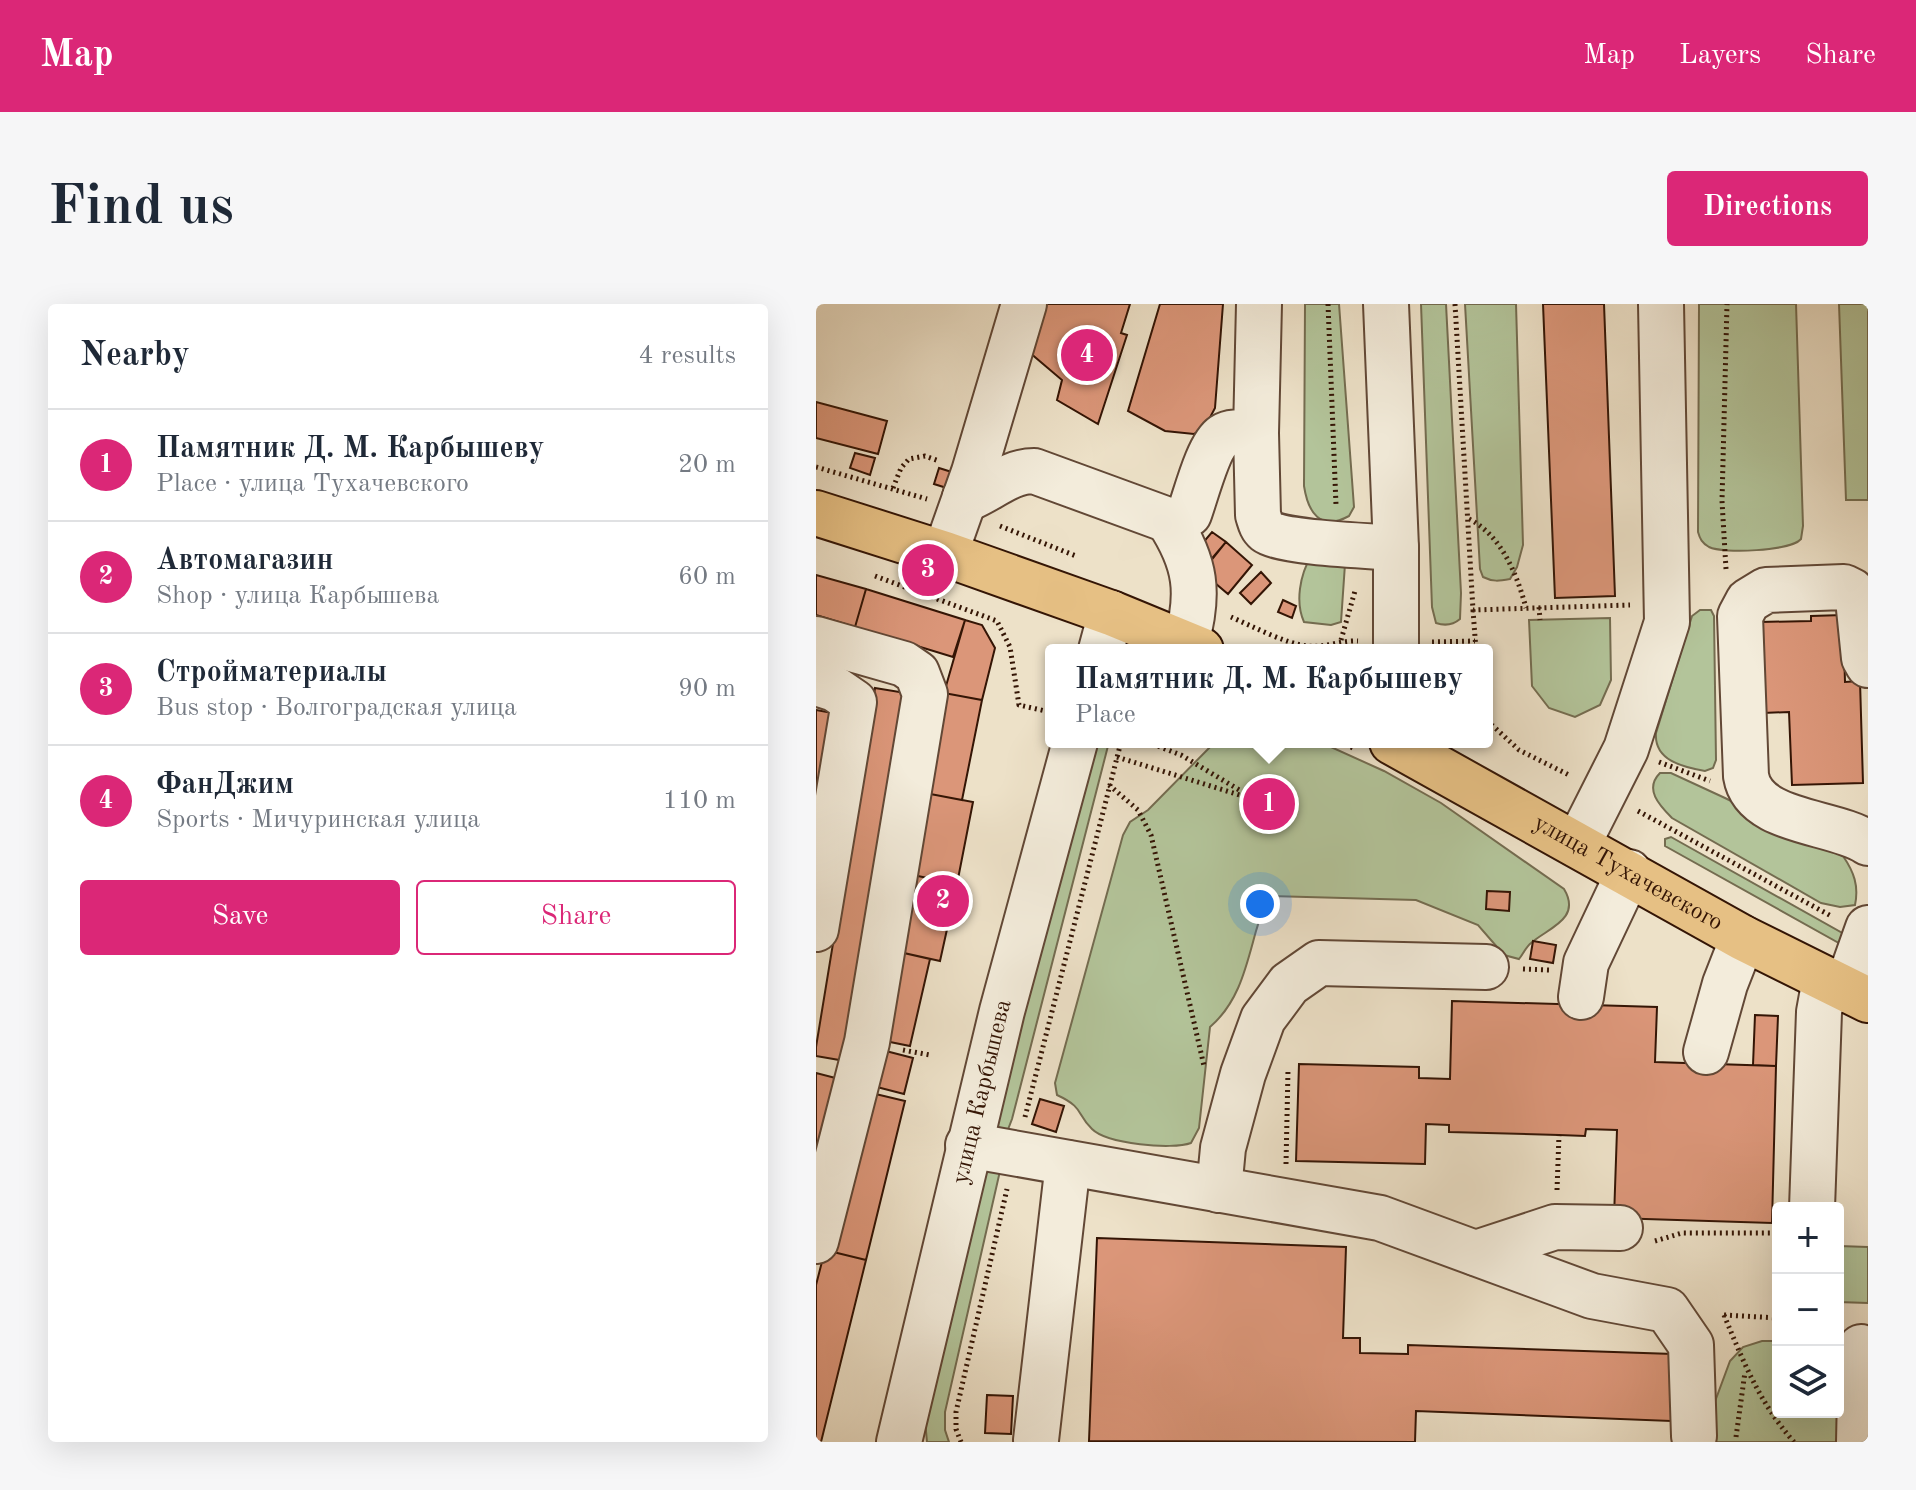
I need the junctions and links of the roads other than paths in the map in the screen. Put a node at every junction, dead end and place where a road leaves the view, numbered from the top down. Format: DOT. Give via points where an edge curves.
graph roads {
  1 [pos="1024,304"];
  2 [pos="1259,304"];
  3 [pos="1386,304"];
  4 [pos="1661,304"];
  5 [pos="1256,433"];
  6 [pos="967,493"];
  7 [pos="816,513"];
  8 [pos="1168,520"];
  9 [pos="1396,548"];
  10 [pos="945,554"];
  11 [pos="1106,632"];
  12 [pos="1193,632"];
  13 [pos="816,639"];
  14 [pos="1397,644"];
  15 [pos="1868,665"];
  16 [pos="816,683"];
  17 [pos="1073,748"];
  18 [pos="1403,748"];
  19 [pos="1868,843"];
  20 [pos="1578,844"];
  21 [pos="1629,872"];
  22 [pos="816,929"];
  23 [pos="1867,932"];
  24 [pos="1743,938"];
  25 [pos="1486,967"];
  26 [pos="1846,990"];
  27 [pos="1581,997"];
  28 [pos="1706,1052"];
  29 [pos="968,1145"];
  30 [pos="1068,1163"];
  31 [pos="1219,1190"];
  32 [pos="1812,1202"];
  33 [pos="1633,1236"];
  34 [pos="816,1241"];
  35 [pos="1476,1253"];
  36 [pos="1861,1347"];
  37 [pos="1714,1439"];
  38 [pos="1036,1440"];
  39 [pos="899,1442"];
  40 [pos="1859,1442"];
  1 -- 6 [label="street"];
  2 -- 5 [label="street"];
  3 -- 9 [label="street"];
  4 -- 20 [label="street" via="1667,622 1626,749"];
  5 -- 8 [label="street" via="1223,436 1214,445 1189,514"];
  5 -- 9 [label="street" via="1261,525 1267,532"];
  6 -- 8 [label="street" via="967,499 1013,474 1034,471"];
  6 -- 10 [label="street"];
  7 -- 10 [label="main road"];
  8 -- 12 [label="street" via="1193,573"];
  9 -- 14 [label="street"];
  10 -- 11 [label="main road"];
  11 -- 12 [label="main road"];
  13 -- 34 [label="street" via="904,664 917,673 925,694 867,1042"];
  15 -- 19 [label="street" via="1858,599 1844,587 1766,590 1748,601 1740,616 1746,776 1753,795 1769,808"];
  16 -- 22 [label="street" via="854,702"];
  17 -- 29 [label="street, улица Карбышева"];
  18 -- 20 [label="main road, улица Тухачевского"];
  20 -- 21 [label="main road, улица Тухачевского"];
  21 -- 24 [label="main road, улица Тухачевского"];
  21 -- 27 [label="street" via="1586,963"];
  23 -- 26 [label="street"];
  24 -- 26 [label="main road, улица Тухачевского"];
  24 -- 28 [label="street"];
  25 -- 31 [label="street" via="1319,963 1289,984 1263,1019 1243,1074 1223,1148"];
  26 -- 32 [label="street" via="1819,1012"];
  29 -- 30 [label="street"];
  29 -- 39 [label="street, улица Карбышева"];
  30 -- 31 [label="street"];
  30 -- 38 [label="street"];
  31 -- 35 [label="street" via="1380,1218"];
  33 -- 35 [label="street" via="1555,1227"];
  35 -- 37 [label="street" via="1592,1296 1667,1310 1691,1345"];
  36 -- 40 [label="street"];
}
